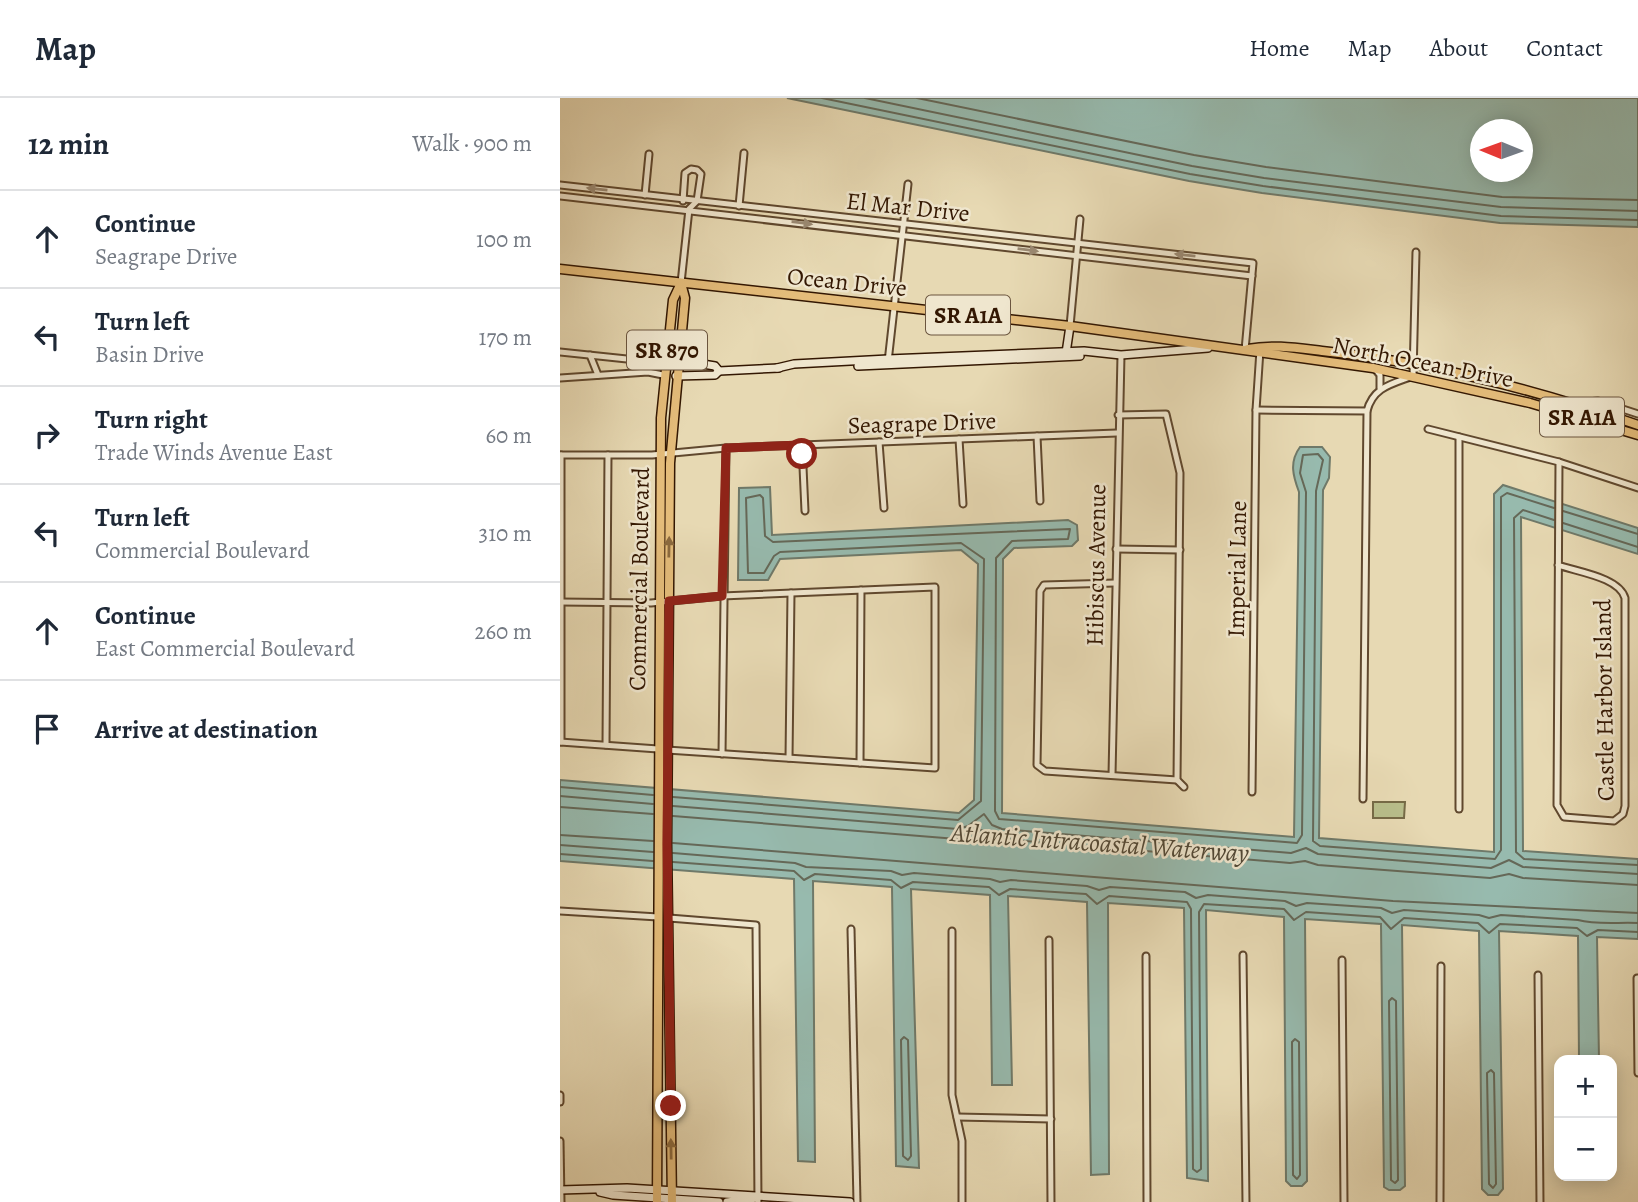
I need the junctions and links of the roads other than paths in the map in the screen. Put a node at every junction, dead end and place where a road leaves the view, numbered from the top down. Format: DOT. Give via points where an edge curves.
graph roads {
  1 [pos="744,153"];
  2 [pos="649,154"];
  3 [pos="908,184"];
  4 [pos="560,185"];
  5 [pos="569,186"];
  6 [pos="645,195"];
  7 [pos="560,196"];
  8 [pos="568,197"];
  9 [pos="682,200"];
  10 [pos="697,201"];
  11 [pos="738,206"];
  12 [pos="689,209"];
  13 [pos="1080,219"];
  14 [pos="903,223"];
  15 [pos="902,236"];
  16 [pos="1078,243"];
  17 [pos="1416,252"];
  18 [pos="1077,256"];
  19 [pos="560,269"];
  20 [pos="1252,276"];
  21 [pos="681,283"];
  22 [pos="894,307"];
  23 [pos="1070,326"];
  24 [pos="1068,338"];
  25 [pos="1212,347"];
  26 [pos="1245,350"];
  27 [pos="1260,350"];
  28 [pos="560,352"];
  29 [pos="1050,352"];
  30 [pos="590,355"];
  31 [pos="1066,355"];
  32 [pos="1121,355"];
  33 [pos="643,360"];
  34 [pos="678,360"];
  35 [pos="888,362"];
  36 [pos="665,363"];
  37 [pos="1416,366"];
  38 [pos="1373,368"];
  39 [pos="719,370"];
  40 [pos="644,372"];
  41 [pos="601,375"];
  42 [pos="663,375"];
  43 [pos="676,376"];
  44 [pos="1413,376"];
  45 [pos="560,378"];
  46 [pos="1380,388"];
  47 [pos="1570,404"];
  48 [pos="1256,410"];
  49 [pos="1367,411"];
  50 [pos="1638,414"];
  51 [pos="1118,415"];
  52 [pos="1428,429"];
  53 [pos="1635,429"];
  54 [pos="1117,433"];
  55 [pos="1037,436"];
  56 [pos="1460,437"];
  57 [pos="959,439"];
  58 [pos="879,442"];
  59 [pos="802,445"];
  60 [pos="726,448"];
  61 [pos="671,453"];
  62 [pos="660,454"];
  63 [pos="561,455"];
  64 [pos="608,455"];
  65 [pos="1559,462"];
  66 [pos="1638,488"];
  67 [pos="1040,501"];
  68 [pos="963,504"];
  69 [pos="884,508"];
  70 [pos="805,511"];
  71 [pos="1116,549"];
  72 [pos="1180,550"];
  73 [pos="1558,565"];
  74 [pos="1115,583"];
  75 [pos="861,590"];
  76 [pos="791,593"];
  77 [pos="722,596"];
  78 [pos="669,601"];
  79 [pos="560,602"];
  80 [pos="658,602"];
  81 [pos="607,603"];
  82 [pos="560,742"];
  83 [pos="606,745"];
  84 [pos="663,750"];
  85 [pos="722,754"];
  86 [pos="789,758"];
  87 [pos="860,763"];
  88 [pos="1112,775"];
  89 [pos="1177,780"];
  90 [pos="1184,788"];
  91 [pos="1252,792"];
  92 [pos="1363,799"];
  93 [pos="1459,809"];
  94 [pos="663,877"];
  95 [pos="560,911"];
  96 [pos="658,917"];
  97 [pos="669,918"];
  98 [pos="851,929"];
  99 [pos="952,930"];
  100 [pos="670,937"];
  101 [pos="1049,940"];
  102 [pos="1146,956"];
  103 [pos="1243,956"];
  104 [pos="1342,960"];
  105 [pos="1441,966"];
  106 [pos="1538,975"];
  107 [pos="1637,978"];
  108 [pos="657,1043"];
  109 [pos="670,1055"];
  110 [pos="657,1056"];
  111 [pos="670,1072"];
  112 [pos="1638,1073"];
  113 [pos="560,1095"];
  114 [pos="560,1102"];
  115 [pos="957,1117"];
  116 [pos="1051,1119"];
  117 [pos="560,1141"];
  118 [pos="560,1190"];
  119 [pos="657,1197"];
  120 [pos="672,1197"];
  121 [pos="757,1200"];
  122 [pos="561,1202"];
  123 [pos="719,1202"];
  124 [pos="727,1202"];
  125 [pos="850,1202"];
  126 [pos="857,1202"];
  127 [pos="962,1202"];
  128 [pos="1051,1202"];
  129 [pos="1147,1202"];
  130 [pos="1246,1202"];
  131 [pos="1344,1202"];
  132 [pos="1440,1202"];
  133 [pos="1539,1202"];
  1 -- 11 [label="street"];
  2 -- 6 [label="street"];
  3 -- 14 [label="street"];
  4 -- 5 [label="street, El Mar Drive"];
  6 -- 5 [label="street, El Mar Drive, one-way"];
  5 -- 8 [label="street"];
  6 -- 9 [label="street, El Mar Drive"];
  7 -- 8 [label="street, El Mar Drive"];
  8 -- 12 [label="street, El Mar Drive"];
  9 -- 10 [label="street, El Mar Drive"];
  9 -- 10 [label="street" via="685,173 694,169 701,174"];
  9 -- 12 [label="street"];
  10 -- 11 [label="street, El Mar Drive"];
  10 -- 12 [label="street"];
  11 -- 14 [label="street, El Mar Drive"];
  12 -- 15 [label="street, El Mar Drive, one-way"];
  12 -- 21 [label="street, Commercial Boulevard"];
  13 -- 16 [label="street"];
  14 -- 15 [label="street"];
  14 -- 16 [label="street, El Mar Drive"];
  15 -- 18 [label="street, El Mar Drive, one-way"];
  15 -- 22 [label="street"];
  16 -- 18 [label="street"];
  20 -- 16 [label="street, El Mar Drive, one-way" via="1253,263"];
  17 -- 37 [label="street"];
  18 -- 20 [label="street, El Mar Drive"];
  18 -- 23 [label="street"];
  19 -- 21 [label="main road, Ocean Drive / SR A1A"];
  20 -- 26 [label="street"];
  21 -- 22 [label="main road, Ocean Drive / SR A1A"];
  21 -- 34 [label="main road, Commercial Boulevard / SR 870" via="685,298"];
  21 -- 36 [label="main road, Commercial Boulevard / SR 870" via="673,300"];
  22 -- 23 [label="main road, Ocean Drive / SR A1A"];
  22 -- 35 [label="street"];
  23 -- 24 [label="street"];
  23 -- 25 [label="main road, Ocean Drive / SR A1A"];
  24 -- 29 [label="street"];
  24 -- 31 [label="street"];
  25 -- 26 [label="main road, North Ocean Drive / SR A1A"];
  25 -- 32 [label="street"];
  26 -- 27 [label="main road, North Ocean Drive / SR A1A"];
  27 -- 37 [label="main road, North Ocean Drive / SR A1A" via="1363,355"];
  27 -- 38 [label="main road, North Ocean Drive / SR A1A"];
  27 -- 48 [label="street, Imperial Lane"];
  28 -- 30 [label="street"];
  29 -- 31 [label="street"];
  29 -- 35 [label="street"];
  30 -- 33 [label="street"];
  30 -- 41 [label="street"];
  31 -- 32 [label="street"];
  31 -- 35 [label="street"];
  32 -- 51 [label="street, Hibiscus Avenue"];
  33 -- 36 [label="street"];
  33 -- 40 [label="street"];
  34 -- 39 [label="street"];
  34 -- 43 [label="main road, Commercial Boulevard / SR 870"];
  35 -- 39 [label="street"];
  36 -- 42 [label="main road, Commercial Boulevard / SR 870"];
  36 -- 43 [label="main road"];
  37 -- 44 [label="street"];
  37 -- 47 [label="main road, North Ocean Drive / SR A1A"];
  38 -- 44 [label="main road, North Ocean Drive / SR A1A"];
  38 -- 46 [label="street" via="1380,375"];
  39 -- 43 [label="street"];
  40 -- 41 [label="street"];
  40 -- 42 [label="street"];
  41 -- 45 [label="street"];
  42 -- 62 [label="main road, Commercial Boulevard / SR 870"];
  43 -- 61 [label="main road, Commercial Boulevard / SR 870"];
  44 -- 46 [label="street"];
  44 -- 53 [label="main road, North Ocean Drive / SR A1A"];
  46 -- 49 [label="street"];
  47 -- 50 [label="street" via="1598,401"];
  47 -- 53 [label="main road, North Ocean Drive / SR A1A"];
  48 -- 49 [label="street"];
  48 -- 91 [label="street, Imperial Lane"];
  49 -- 92 [label="street"];
  51 -- 54 [label="street, Hibiscus Avenue"];
  51 -- 72 [label="street" via="1166,414 1180,472"];
  52 -- 56 [label="street"];
  54 -- 55 [label="street, Seagrape Drive"];
  54 -- 71 [label="street, Hibiscus Avenue"];
  55 -- 57 [label="street, Seagrape Drive"];
  55 -- 67 [label="street"];
  56 -- 65 [label="street"];
  56 -- 93 [label="street"];
  57 -- 58 [label="street, Seagrape Drive"];
  57 -- 68 [label="street"];
  58 -- 59 [label="street, Seagrape Drive"];
  58 -- 69 [label="street"];
  59 -- 60 [label="street, Seagrape Drive"];
  59 -- 70 [label="street"];
  60 -- 61 [label="street, Seagrape Drive"];
  60 -- 77 [label="street"];
  61 -- 62 [label="street, Seagrape Drive"];
  78 -- 61 [label="main road, Commercial Boulevard / SR 870, one-way"];
  62 -- 64 [label="street, Seagrape Drive"];
  62 -- 80 [label="main road, Commercial Boulevard / SR 870"];
  63 -- 64 [label="street, Seagrape Drive"];
  63 -- 79 [label="street"];
  64 -- 81 [label="street"];
  65 -- 66 [label="street"];
  65 -- 73 [label="street, Castle Harbor Island"];
  71 -- 72 [label="street"];
  71 -- 74 [label="street, Hibiscus Avenue"];
  72 -- 89 [label="street"];
  73 -- 73 [label="street, Castle Harbor Island" via="1557,805 1564,817 1614,821 1623,814 1626,799 1625,597 1612,583"];
  74 -- 88 [label="street, Hibiscus Avenue"];
  74 -- 88 [label="street" via="1044,585 1040,591 1037,765 1045,771"];
  75 -- 76 [label="street"];
  75 -- 87 [label="street"];
  75 -- 87 [label="street" via="935,587 934,768"];
  76 -- 77 [label="street"];
  76 -- 86 [label="street"];
  77 -- 78 [label="street"];
  77 -- 85 [label="street"];
  78 -- 80 [label="street"];
  78 -- 84 [label="main road, Commercial Boulevard / SR 870"];
  79 -- 81 [label="street"];
  79 -- 82 [label="street"];
  80 -- 81 [label="street"];
  80 -- 84 [label="main road, Commercial Boulevard / SR 870" via="657,738"];
  81 -- 83 [label="street"];
  82 -- 83 [label="street"];
  83 -- 84 [label="street"];
  84 -- 85 [label="street"];
  84 -- 94 [label="main road, Commercial Boulevard / SR 870"];
  85 -- 86 [label="street"];
  86 -- 87 [label="street"];
  88 -- 89 [label="street"];
  89 -- 90 [label="street"];
  94 -- 96 [label="main road, SR 870"];
  94 -- 97 [label="main road, SR 870"];
  95 -- 96 [label="street"];
  96 -- 100 [label="main road"];
  96 -- 108 [label="main road, SR 870"];
  97 -- 100 [label="main road, SR 870"];
  97 -- 121 [label="street" via="756,925"];
  98 -- 126 [label="street"];
  99 -- 115 [label="street" via="952,1095"];
  100 -- 109 [label="main road, SR 870"];
  101 -- 116 [label="street"];
  102 -- 129 [label="street"];
  103 -- 130 [label="street"];
  104 -- 131 [label="street"];
  105 -- 132 [label="street"];
  106 -- 133 [label="street"];
  107 -- 112 [label="street"];
  108 -- 109 [label="main road"];
  108 -- 110 [label="main road, SR 870"];
  109 -- 111 [label="main road, SR 870"];
  110 -- 111 [label="main road"];
  110 -- 119 [label="main road, SR 870"];
  120 -- 111 [label="main road, SR 870, one-way"];
  113 -- 114 [label="street"];
  115 -- 116 [label="street"];
  115 -- 127 [label="street" via="962,1141"];
  116 -- 128 [label="street"];
  117 -- 118 [label="street"];
  118 -- 119 [label="street"];
  118 -- 122 [label="street"];
  119 -- 120 [label="street"];
  120 -- 121 [label="street" via="746,1195"];
  120 -- 123 [label="street"];
  121 -- 124 [label="street"];
  121 -- 125 [label="street"];
}
